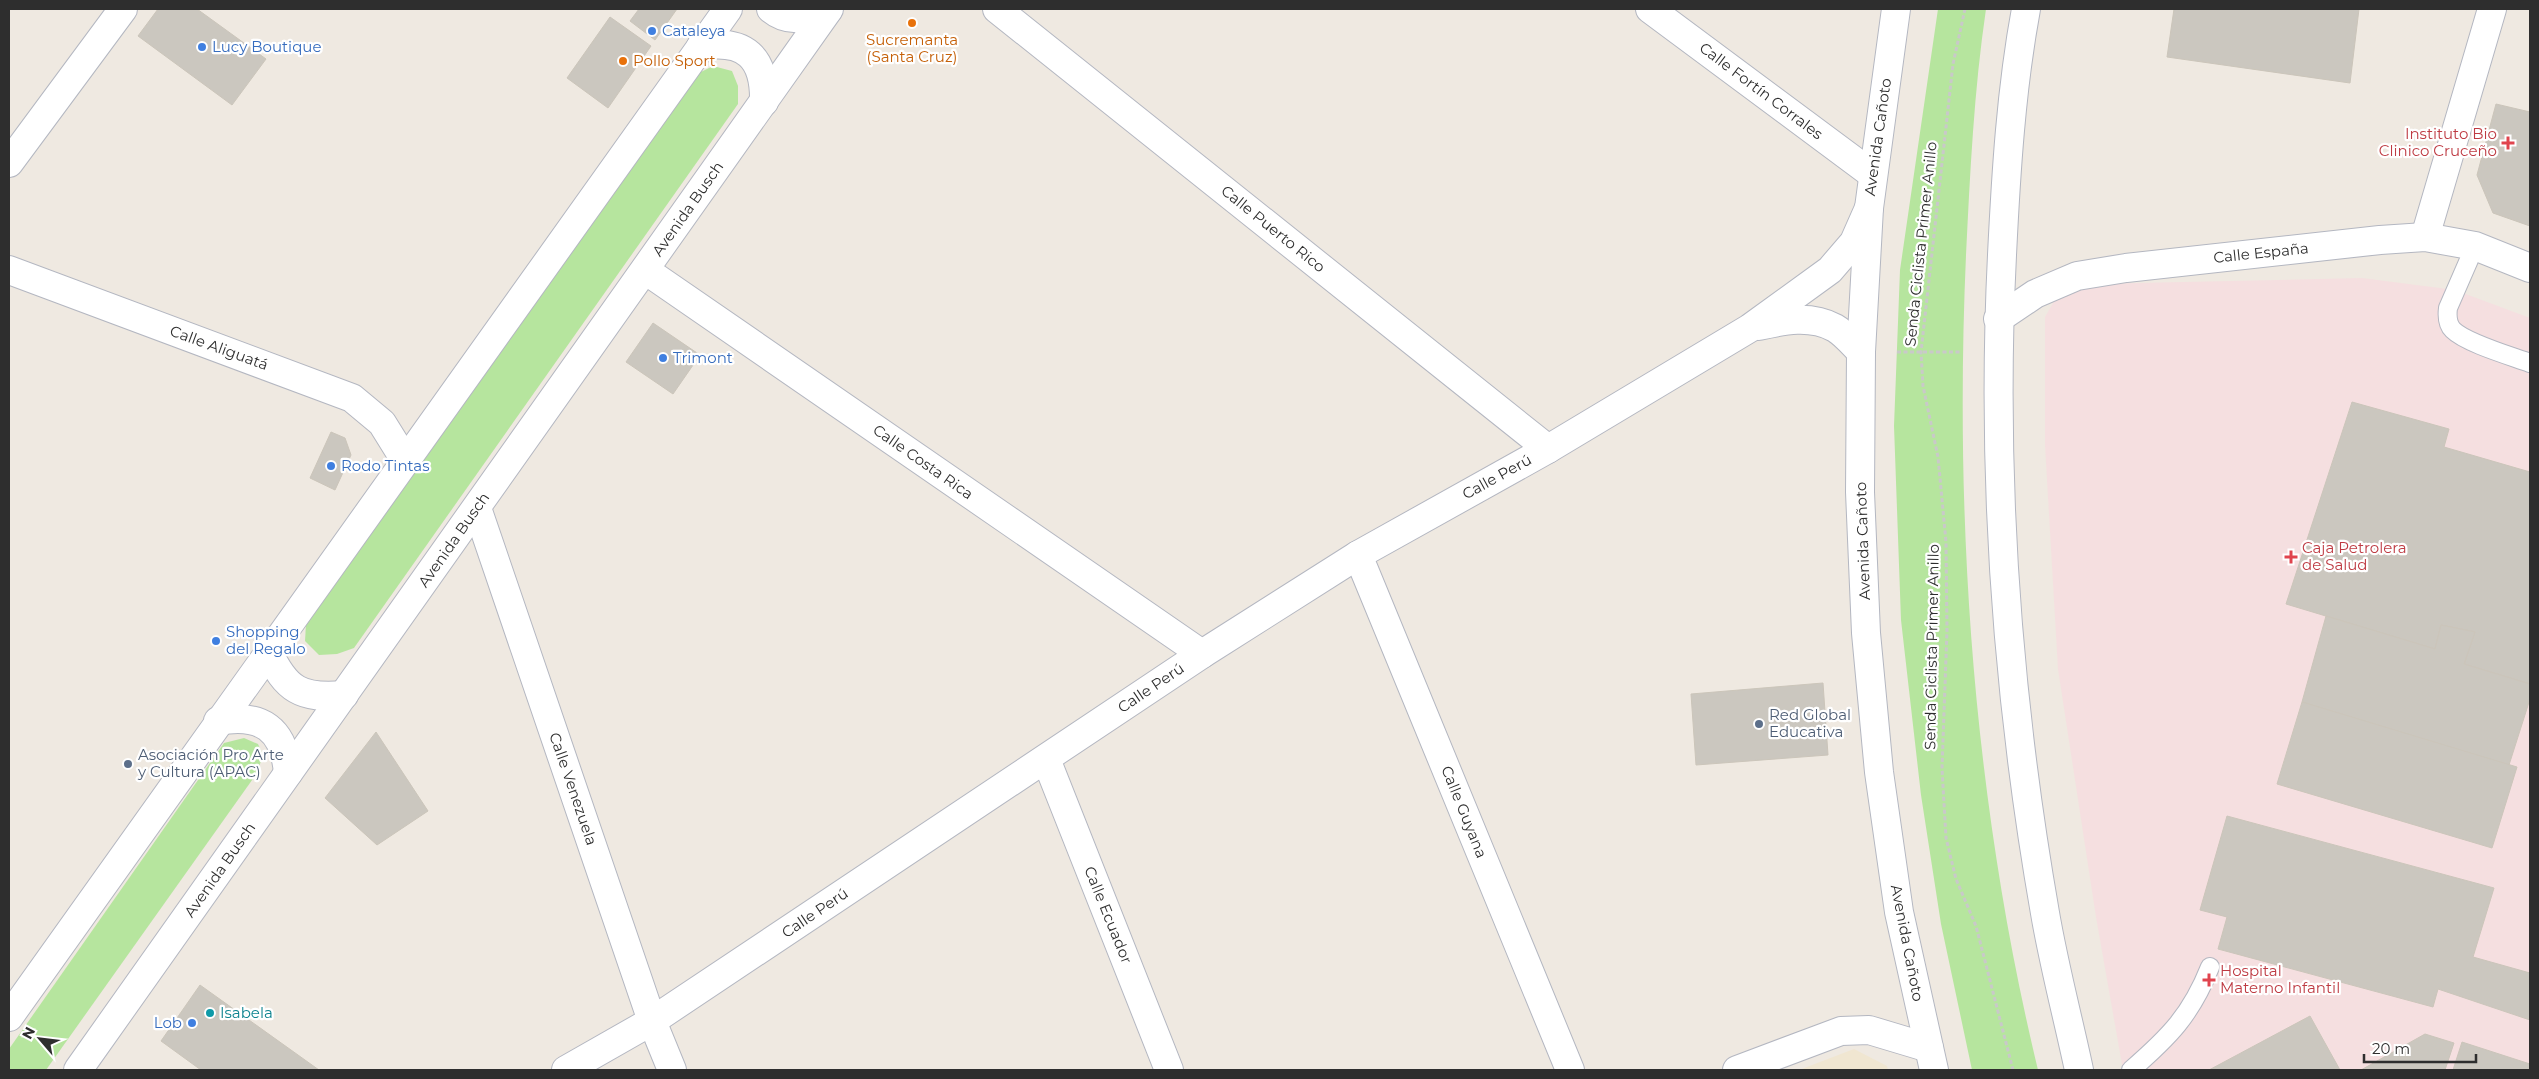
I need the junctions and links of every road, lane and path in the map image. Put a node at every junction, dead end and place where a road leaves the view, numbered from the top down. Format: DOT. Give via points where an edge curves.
graph roads {
  1 [pos="123,9"];
  2 [pos="728,9"];
  3 [pos="771,9"];
  4 [pos="997,9"];
  5 [pos="1650,9"];
  6 [pos="1896,9"];
  7 [pos="1966,9"];
  8 [pos="2026,9"];
  9 [pos="2492,9"];
  10 [pos="828,10"];
  11 [pos="701,46"];
  12 [pos="764,102"];
  13 [pos="9,163"];
  14 [pos="1872,174"];
  15 [pos="1869,208"];
  16 [pos="2425,238"];
  17 [pos="2475,246"];
  18 [pos="2530,268"];
  19 [pos="9,270"];
  20 [pos="645,270"];
  21 [pos="1998,319"];
  22 [pos="1750,328"];
  23 [pos="1861,352"];
  24 [pos="1897,352"];
  25 [pos="1921,352"];
  26 [pos="1962,352"];
  27 [pos="2530,363"];
  28 [pos="1548,449"];
  29 [pos="405,460"];
  30 [pos="477,508"];
  31 [pos="1358,554"];
  32 [pos="268,651"];
  33 [pos="1202,654"];
  34 [pos="344,696"];
  35 [pos="218,722"];
  36 [pos="1046,759"];
  37 [pos="288,774"];
  38 [pos="2210,967"];
  39 [pos="9,1017"];
  40 [pos="652,1021"];
  41 [pos="1932,1059"];
  42 [pos="78,1070"];
  43 [pos="566,1070"];
  44 [pos="672,1070"];
  45 [pos="1170,1070"];
  46 [pos="1570,1070"];
  47 [pos="1737,1070"];
  48 [pos="2013,1070"];
  49 [pos="2079,1070"];
  50 [pos="2131,1070"];
  1 -- 13 [label="street"];
  2 -- 11 [label="street"];
  3 -- 10 [label="street" via="779,16 804,19"];
  4 -- 28 [label="street, Calle Puerto Rico"];
  5 -- 14 [label="street, Calle Fortín Corrales"];
  6 -- 14 [label="street, Avenida Cañoto"];
  7 -- 25 [label="path, Senda Ciclista Primer Anillo" via="1953,64"];
  8 -- 21 [label="street" via="2010,135"];
  9 -- 16 [label="street"];
  10 -- 12 [label="street, Avenida Busch"];
  11 -- 12 [label="street" via="722,43 741,48 752,57 765,81"];
  11 -- 29 [label="street"];
  12 -- 20 [label="street, Avenida Busch"];
  14 -- 15 [label="street, Avenida Cañoto"];
  15 -- 22 [label="street, Calle Perú" via="1854,242 1830,270"];
  15 -- 23 [label="street, Avenida Cañoto"];
  16 -- 17 [label="street, Calle España"];
  16 -- 21 [label="street, Calle España" via="2380,240 2077,276 2035,294"];
  17 -- 18 [label="street, Calle España"];
  17 -- 27 [label="lane" via="2448,308 2447,319 2452,329 2462,337"];
  19 -- 29 [label="street, Calle Aliguatá" via="352,398 382,423"];
  20 -- 30 [label="street, Avenida Busch"];
  20 -- 33 [label="street, Calle Costa Rica"];
  21 -- 49 [label="street" via="2001,540 2017,728 2045,914"];
  22 -- 23 [label="street, Calle Perú" via="1790,319 1817,321 1836,329"];
  22 -- 28 [label="street, Calle Perú"];
  23 -- 41 [label="street, Avenida Cañoto" via="1860,492 1864,595 1879,772 1899,912"];
  24 -- 25 [label="path"];
  25 -- 26 [label="path"];
  25 -- 48 [label="path, Senda Ciclista Primer Anillo" via="1923,386 1938,457 1946,542 1947,630 1942,768 1946,838 1956,879 1976,926"];
  28 -- 31 [label="street, Calle Perú"];
  29 -- 32 [label="street"];
  30 -- 34 [label="street, Avenida Busch"];
  30 -- 40 [label="street, Calle Venezuela"];
  31 -- 33 [label="street, Calle Perú"];
  31 -- 46 [label="street, Calle Guyana"];
  32 -- 34 [label="street" via="278,674 296,690 319,697"];
  32 -- 35 [label="street"];
  33 -- 36 [label="street, Calle Perú"];
  34 -- 37 [label="street, Avenida Busch"];
  35 -- 37 [label="street" via="239,718 259,722 276,734 286,753"];
  35 -- 39 [label="street"];
  36 -- 40 [label="street, Calle Perú"];
  36 -- 45 [label="street, Calle Ecuador"];
  37 -- 42 [label="street, Avenida Busch"];
  38 -- 50 [label="lane" via="2198,998 2168,1038"];
  40 -- 43 [label="street, Calle Perú"];
  40 -- 44 [label="street, Calle Venezuela"];
  41 -- 47 [label="street" via="1869,1030 1841,1031"];
}
